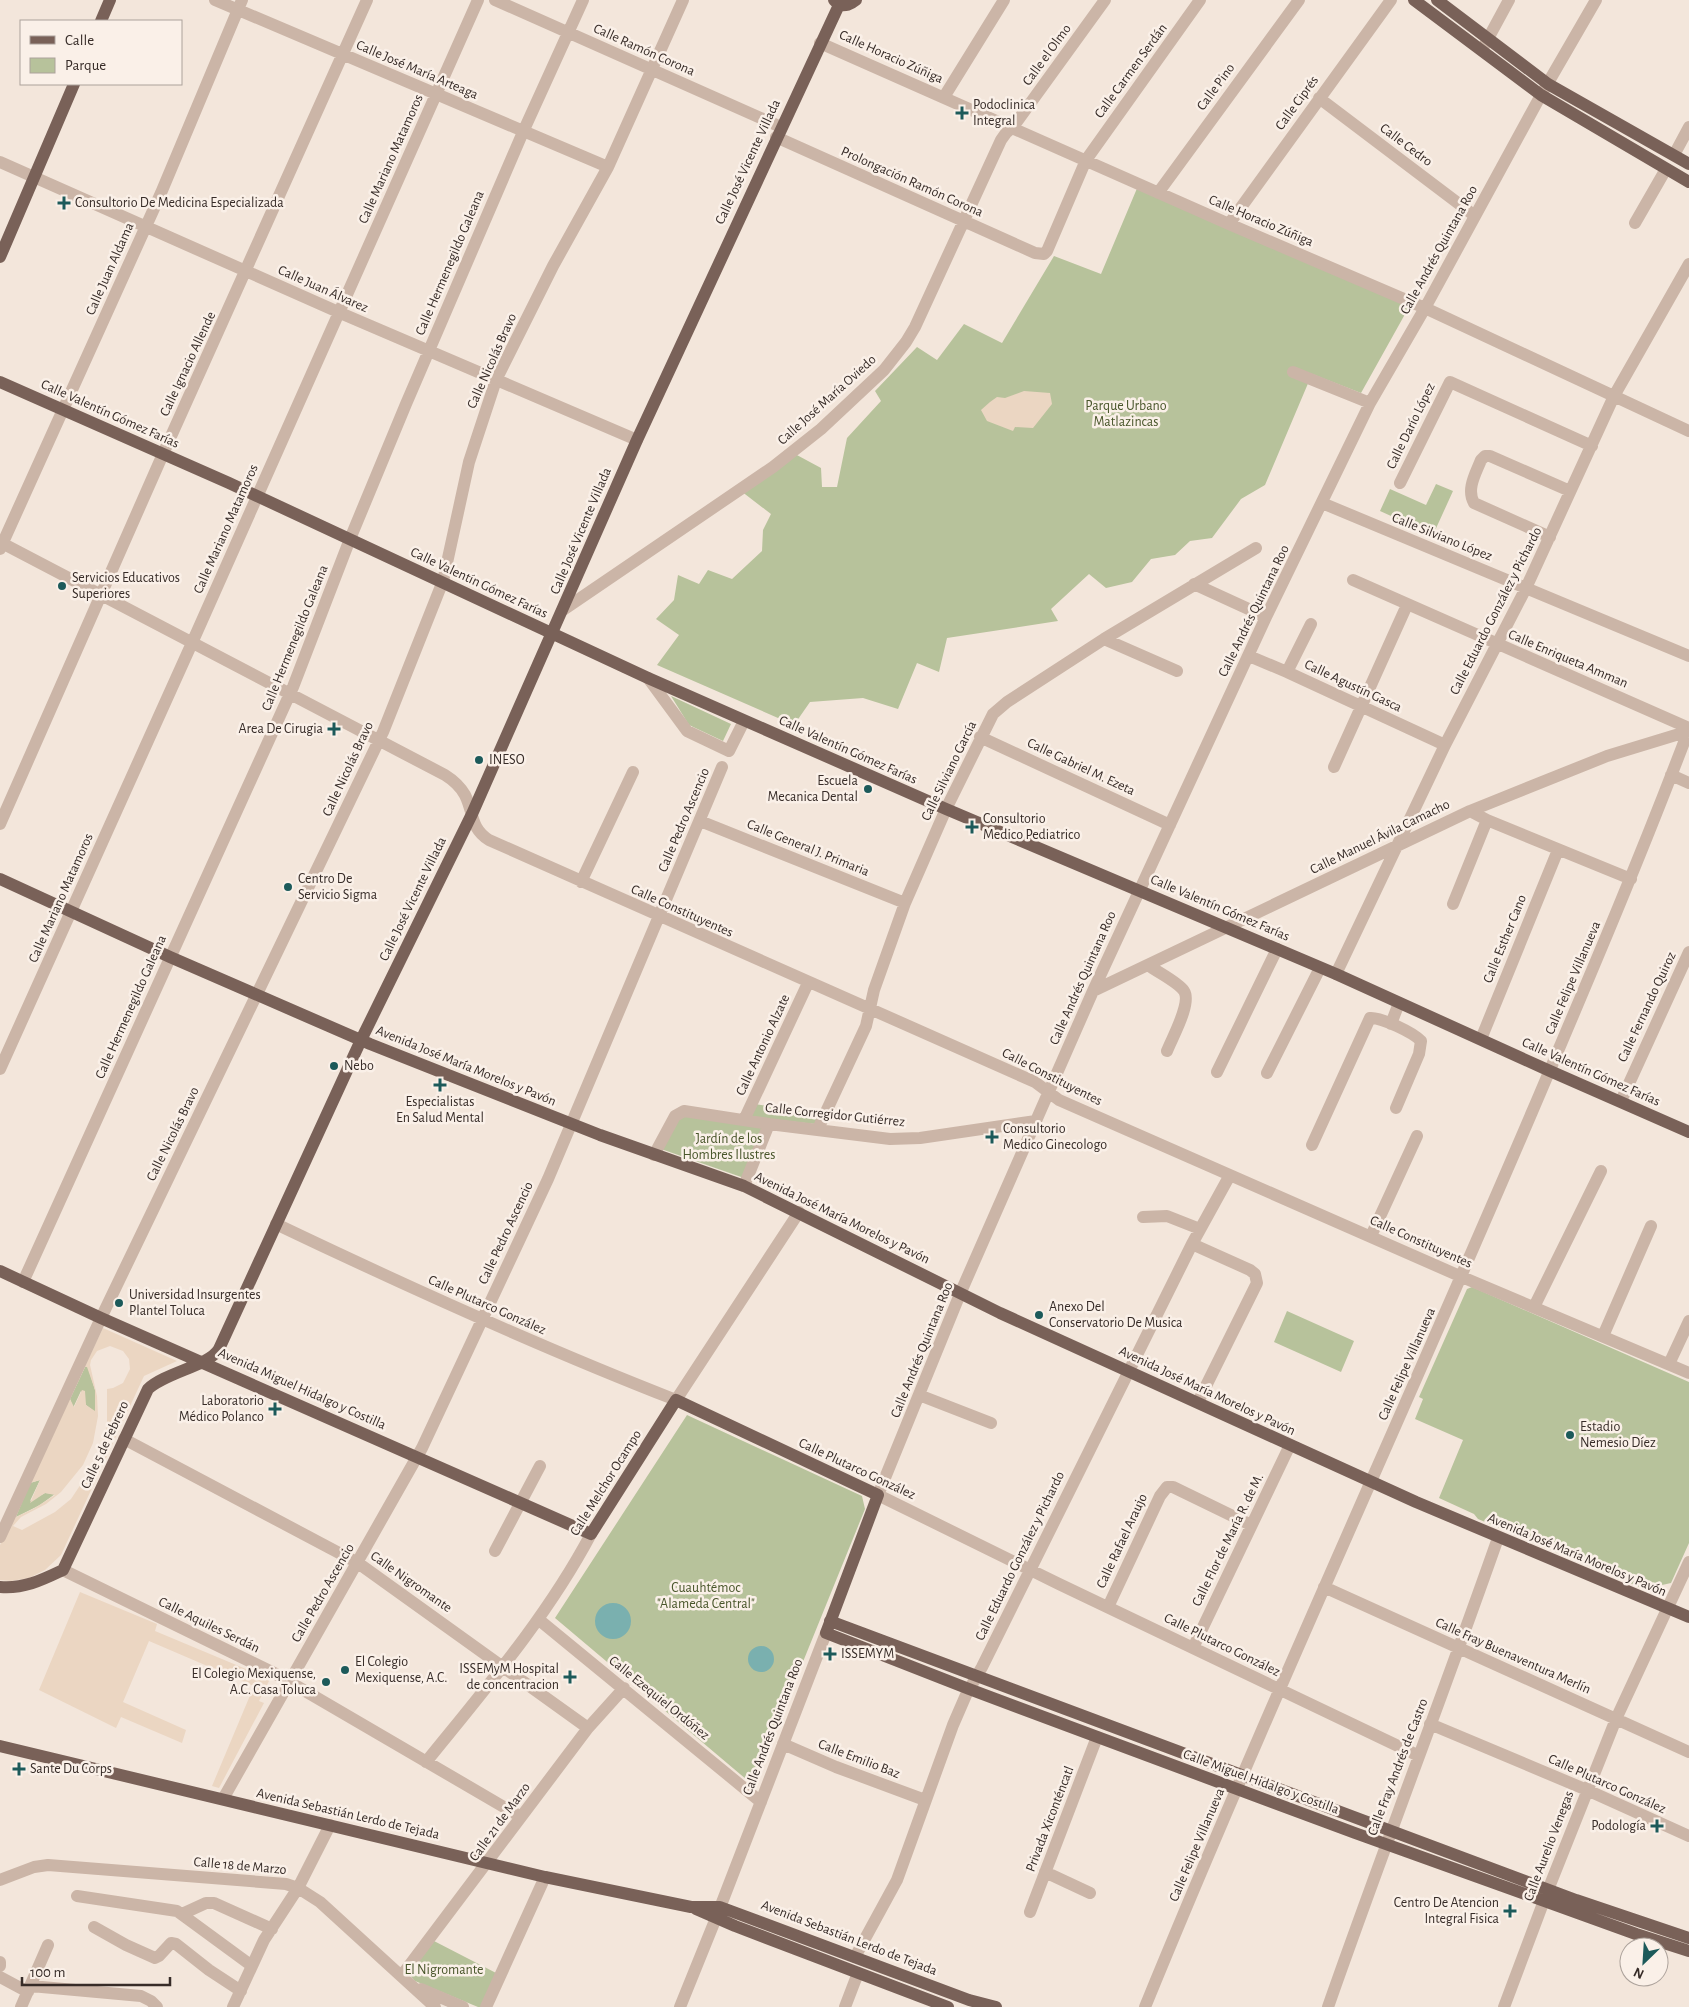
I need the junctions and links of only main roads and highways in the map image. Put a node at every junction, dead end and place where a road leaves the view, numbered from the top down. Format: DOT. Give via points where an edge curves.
graph roads {
  1 [pos="110,0"];
  2 [pos="856,0"];
  3 [pos="1414,0"];
  4 [pos="1437,0"];
  5 [pos="836,3"];
  6 [pos="101,20"];
  7 [pos="74,85"];
  8 [pos="1689,164"];
  9 [pos="1689,182"];
  10 [pos="0,257"];
  11 [pos="0,382"];
  12 [pos="552,634"];
  13 [pos="0,879"];
  14 [pos="361,1040"];
  15 [pos="1689,1132"];
  16 [pos="0,1271"];
  17 [pos="203,1361"];
  18 [pos="676,1400"];
  19 [pos="878,1495"];
  20 [pos="591,1534"];
  21 [pos="0,1587"];
  22 [pos="1689,1617"];
  23 [pos="828,1627"];
  24 [pos="0,1746"];
  25 [pos="1546,1895"];
  26 [pos="718,1913"];
  27 [pos="1689,1938"];
  28 [pos="1689,1951"];
  29 [pos="948,2007"];
  30 [pos="996,2007"];
  1 -- 6 [label="main road"];
  2 -- 5 [label="main road" via="848,6"];
  3 -- 9 [label="main road" via="1541,95"];
  4 -- 8 [label="main road" via="1548,84"];
  5 -- 12 [label="main road, Calle José Vicente Villada"];
  7 -- 10 [label="main road"];
  11 -- 12 [label="main road, Calle Valentín Gómez Farías" via="443,581"];
  12 -- 14 [label="main road, Calle José Vicente Villada" via="472,814"];
  12 -- 15 [label="main road, Calle Valentín Gómez Farías" via="946,809 1336,974"];
  13 -- 14 [label="main road, Avenida José María Morelos y Pavón"];
  14 -- 17 [label="main road, Calle José Vicente Villada" via="219,1349"];
  14 -- 22 [label="main road, Avenida José María Morelos y Pavón" via="572,1124 744,1186 960,1294 1371,1482"];
  16 -- 17 [label="main road, Avenida Miguel Hidalgo y Costilla"];
  17 -- 20 [label="main road, Avenida Miguel Hidalgo y Costilla"];
  17 -- 21 [label="main road, Calle 5 de Febrero" via="148,1389 63,1570 27,1586"];
  18 -- 19 [label="main road, Calle Plutarco González"];
  18 -- 20 [label="main road, Calle Melchor Ocampo"];
  19 -- 23 [label="main road, Calle Andrés Quintana Roo"];
  23 -- 25 [label="main road, Calle Miguel Hidalgo y Costilla" via="977,1677 1243,1774"];
  23 -- 25 [label="main road, Calle Miguel Hidalgo y Costilla" via="969,1689 1097,1737 1385,1844"];
  24 -- 26 [label="main road, Avenida Sebastián Lerdo de Tejada" via="546,1877"];
  25 -- 27 [label="main road, Calle Miguel Hidalgo y Costilla"];
  25 -- 28 [label="main road, Calle Miguel Hidalgo y Costilla" via="1636,1934"];
  26 -- 29 [label="main road, Avenida Sebastián Lerdo de Tejada" via="858,1973"];
  26 -- 30 [label="main road, Avenida Sebastián Lerdo de Tejada"];
}
